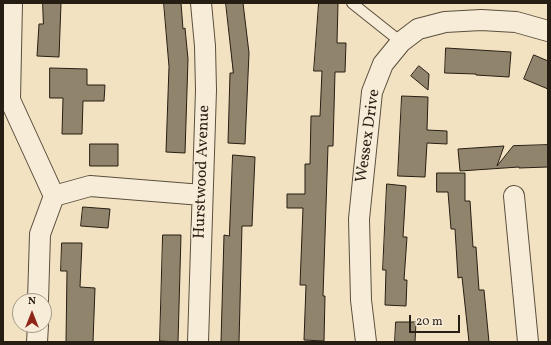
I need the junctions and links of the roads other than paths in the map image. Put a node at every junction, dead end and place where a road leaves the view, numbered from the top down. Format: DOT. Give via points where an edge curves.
graph roads {
  1 [pos="12,3"];
  2 [pos="201,3"];
  3 [pos="352,3"];
  4 [pos="548,31"];
  5 [pos="400,42"];
  6 [pos="6,100"];
  7 [pos="202,195"];
  8 [pos="54,196"];
  9 [pos="514,196"];
  10 [pos="38,293"];
  11 [pos="198,342"];
  12 [pos="366,342"];
  13 [pos="528,342"];
  1 -- 6 [label="street"];
  2 -- 7 [label="street, Hurstwood Avenue" via="206,90"];
  3 -- 5 [label="lane"];
  4 -- 5 [label="street, Wessex Drive" via="516,22 445,22 418,29"];
  5 -- 12 [label="street, Wessex Drive" via="383,64 372,92 359,219 361,300"];
  6 -- 8 [label="street"];
  7 -- 8 [label="street" via="90,186"];
  7 -- 11 [label="street, Hurstwood Avenue"];
  8 -- 10 [label="street" via="40,234"];
  9 -- 13 [label="street"];
}
